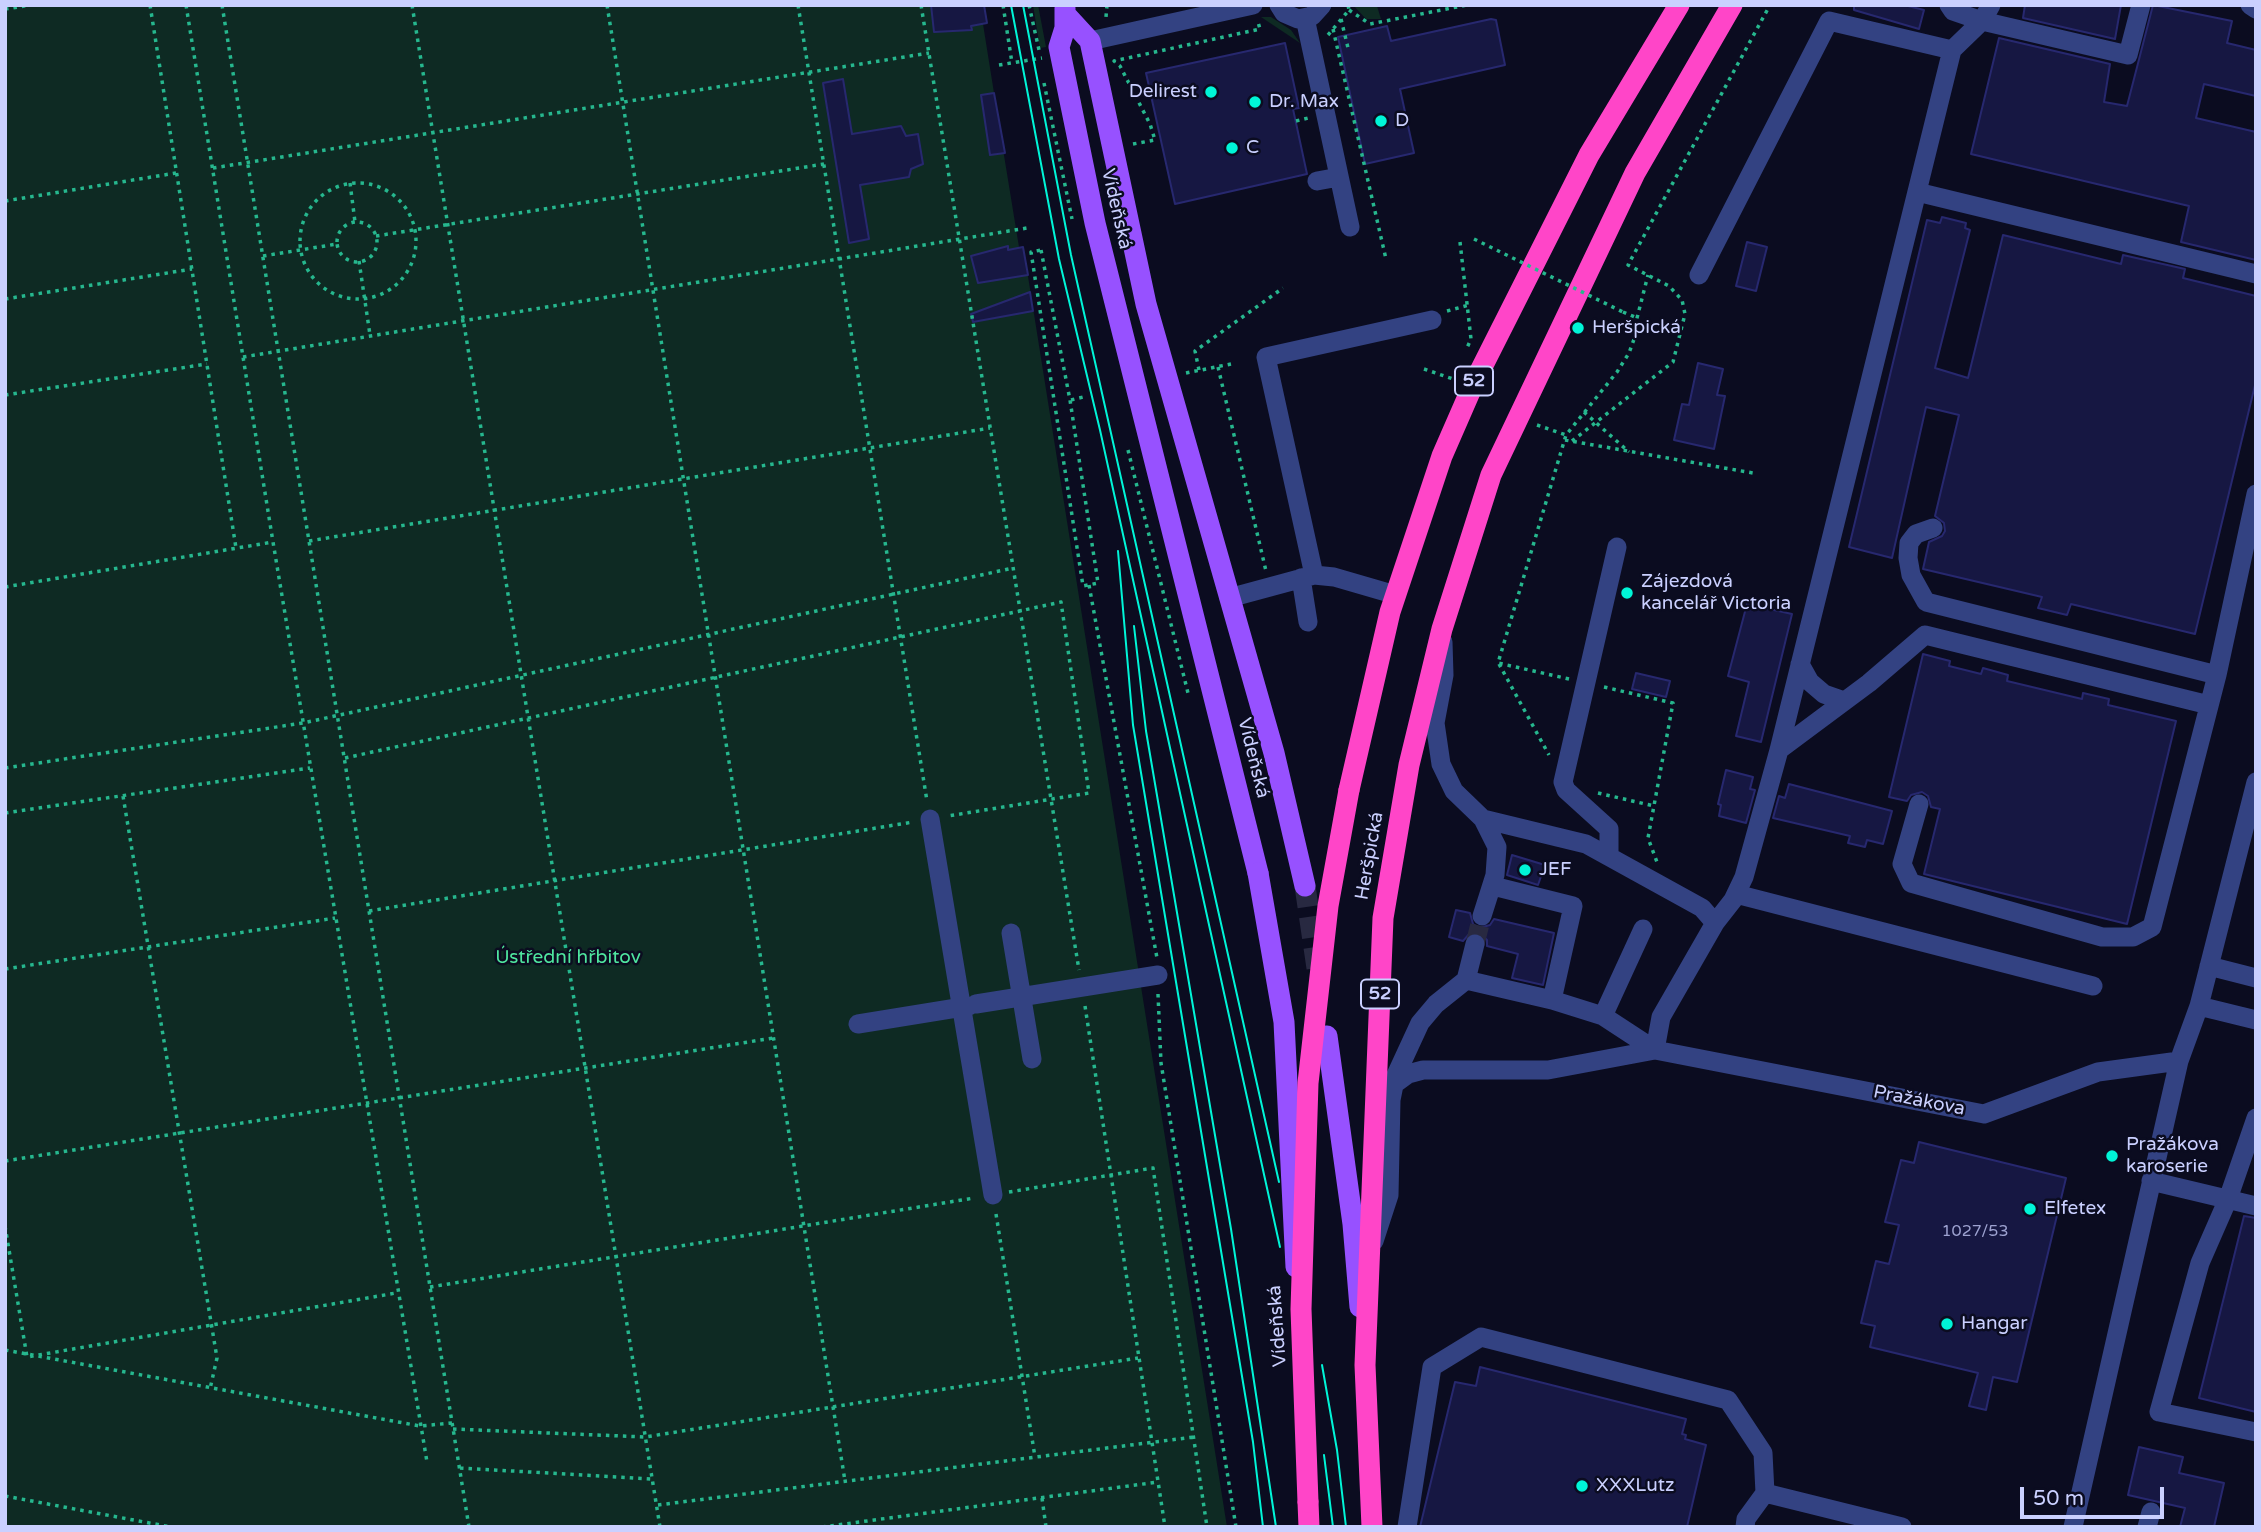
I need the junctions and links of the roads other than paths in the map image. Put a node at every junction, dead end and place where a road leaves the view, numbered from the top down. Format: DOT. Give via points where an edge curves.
graph roads {
  1 [pos="1279,5"];
  2 [pos="1322,5"];
  3 [pos="1679,5"];
  4 [pos="1732,5"];
  5 [pos="1949,5"];
  6 [pos="2141,5"];
  7 [pos="2250,5"];
  8 [pos="1254,9"];
  9 [pos="2256,9"];
  10 [pos="1066,11"];
  11 [pos="1987,13"];
  12 [pos="1305,18"];
  13 [pos="1090,41"];
  14 [pos="1952,50"];
  15 [pos="1339,177"];
  16 [pos="1317,181"];
  17 [pos="1917,192"];
  18 [pos="1350,227"];
  19 [pos="2256,274"];
  20 [pos="1699,275"];
  21 [pos="1432,320"];
  22 [pos="2256,494"];
  23 [pos="1933,528"];
  24 [pos="1617,547"];
  25 [pos="1308,576"];
  26 [pos="1396,595"];
  27 [pos="1229,598"];
  28 [pos="1926,601"];
  29 [pos="1308,622"];
  30 [pos="1442,629"];
  31 [pos="1925,635"];
  32 [pos="1800,664"];
  33 [pos="2217,675"];
  34 [pos="1844,701"];
  35 [pos="2209,705"];
  36 [pos="1779,750"];
  37 [pos="2256,782"];
  38 [pos="1919,804"];
  39 [pos="930,819"];
  40 [pos="1482,819"];
  41 [pos="1609,854"];
  42 [pos="1305,886"];
  43 [pos="1493,886"];
  44 [pos="1736,894"];
  45 [pos="1482,916"];
  46 [pos="1715,923"];
  47 [pos="1643,929"];
  48 [pos="1011,933"];
  49 [pos="1475,944"];
  50 [pos="2209,966"];
  51 [pos="1158,975"];
  52 [pos="2256,978"];
  53 [pos="1466,980"];
  54 [pos="2093,986"];
  55 [pos="1021,997"];
  56 [pos="1552,1000"];
  57 [pos="969,1005"];
  58 [pos="2199,1006"];
  59 [pos="1603,1016"];
  60 [pos="2256,1020"];
  61 [pos="858,1024"];
  62 [pos="1327,1036"];
  63 [pos="1655,1050"];
  64 [pos="1032,1059"];
  65 [pos="2179,1061"];
  66 [pos="1393,1085"];
  67 [pos="2256,1118"];
  68 [pos="2151,1181"];
  69 [pos="993,1195"];
  70 [pos="2228,1199"];
  71 [pos="2256,1206"];
  72 [pos="1372,1245"];
  73 [pos="1301,1309"];
  74 [pos="1365,1365"];
  75 [pos="2256,1432"];
  76 [pos="1765,1493"];
  77 [pos="1309,1527"];
  78 [pos="1372,1527"];
  79 [pos="1407,1527"];
  80 [pos="1745,1527"];
  81 [pos="1902,1527"];
  82 [pos="2073,1527"];
  1 -- 12 [label="street" via="1290,17"];
  2 -- 12 [label="street"];
  3 -- 26 [label="highway, Heršpická / 52" via="1589,155 1473,385 1442,456"];
  4 -- 30 [label="highway, Heršpická / 52" via="1635,173 1490,475"];
  5 -- 11 [label="street" via="1953,11"];
  6 -- 11 [label="street" via="2128,55"];
  7 -- 9 [label="street"];
  8 -- 13 [label="street"];
  10 -- 13 [label="main road, Vídeňská"];
  10 -- 73 [label="main road, Vídeňská, bridge" via="1059,47 1095,223 1258,873 1284,1022 1293,1241"];
  11 -- 14 [label="street"];
  12 -- 15 [label="street"];
  13 -- 27 [label="main road, Vídeňská" via="1146,304"];
  14 -- 17 [label="street"];
  14 -- 20 [label="street" via="1829,21"];
  15 -- 16 [label="street"];
  15 -- 18 [label="street"];
  17 -- 19 [label="street"];
  17 -- 32 [label="street"];
  21 -- 25 [label="street" via="1266,357"];
  22 -- 33 [label="street"];
  23 -- 28 [label="street" via="1916,534 1909,543 1911,575"];
  24 -- 41 [label="street" via="1598,684 1563,782 1609,829"];
  25 -- 26 [label="street" via="1334,577"];
  25 -- 27 [label="street"];
  25 -- 29 [label="street"];
  26 -- 73 [label="highway, Heršpická / 52, bridge" via="1349,790 1328,906 1308,1083"];
  27 -- 42 [label="main road, Vídeňská" via="1274,753"];
  28 -- 31 [label="street"];
  28 -- 33 [label="street"];
  30 -- 40 [label="street" via="1444,675 1435,723 1438,750 1454,791"];
  30 -- 72 [label="highway, Heršpická / 52" via="1409,765 1383,918"];
  31 -- 34 [label="street"];
  31 -- 35 [label="street"];
  32 -- 34 [label="street" via="1824,694"];
  32 -- 36 [label="street"];
  33 -- 35 [label="street"];
  34 -- 36 [label="street"];
  35 -- 38 [label="street" via="2152,927 2133,937 2102,937 1911,883 1902,864"];
  36 -- 44 [label="street"];
  37 -- 50 [label="street"];
  39 -- 57 [label="street"];
  40 -- 41 [label="street" via="1564,837"];
  40 -- 43 [label="street" via="1497,847"];
  41 -- 46 [label="street" via="1702,908"];
  43 -- 45 [label="street"];
  43 -- 56 [label="street" via="1573,906"];
  44 -- 46 [label="street"];
  44 -- 54 [label="street"];
  46 -- 63 [label="street" via="1661,1017"];
  47 -- 59 [label="street"];
  48 -- 55 [label="street"];
  49 -- 53 [label="street"];
  50 -- 52 [label="street"];
  50 -- 58 [label="street"];
  51 -- 55 [label="street"];
  53 -- 56 [label="street"];
  53 -- 66 [label="street" via="1420,1023"];
  55 -- 57 [label="street"];
  55 -- 64 [label="street"];
  56 -- 59 [label="street"];
  57 -- 61 [label="street"];
  57 -- 69 [label="street"];
  58 -- 60 [label="street"];
  58 -- 65 [label="street"];
  59 -- 63 [label="street"];
  62 -- 74 [label="main road" via="1353,1224"];
  63 -- 65 [label="street, Pražákova" via="1984,1114 2098,1072"];
  63 -- 66 [label="street" via="1548,1070 1423,1070"];
  65 -- 68 [label="street"];
  66 -- 72 [label="street" via="1389,1195"];
  67 -- 70 [label="street"];
  68 -- 70 [label="street"];
  68 -- 82 [label="street"];
  70 -- 71 [label="street"];
  70 -- 75 [label="street" via="2200,1263 2159,1412"];
  72 -- 74 [label="highway, Heršpická / 52"];
  73 -- 77 [label="highway, Vídeňská / 52, bridge"];
  74 -- 78 [label="highway, 52"];
  76 -- 79 [label="street" via="1763,1454 1728,1400 1481,1337 1432,1367"];
  76 -- 80 [label="street"];
  76 -- 81 [label="street"];
}
